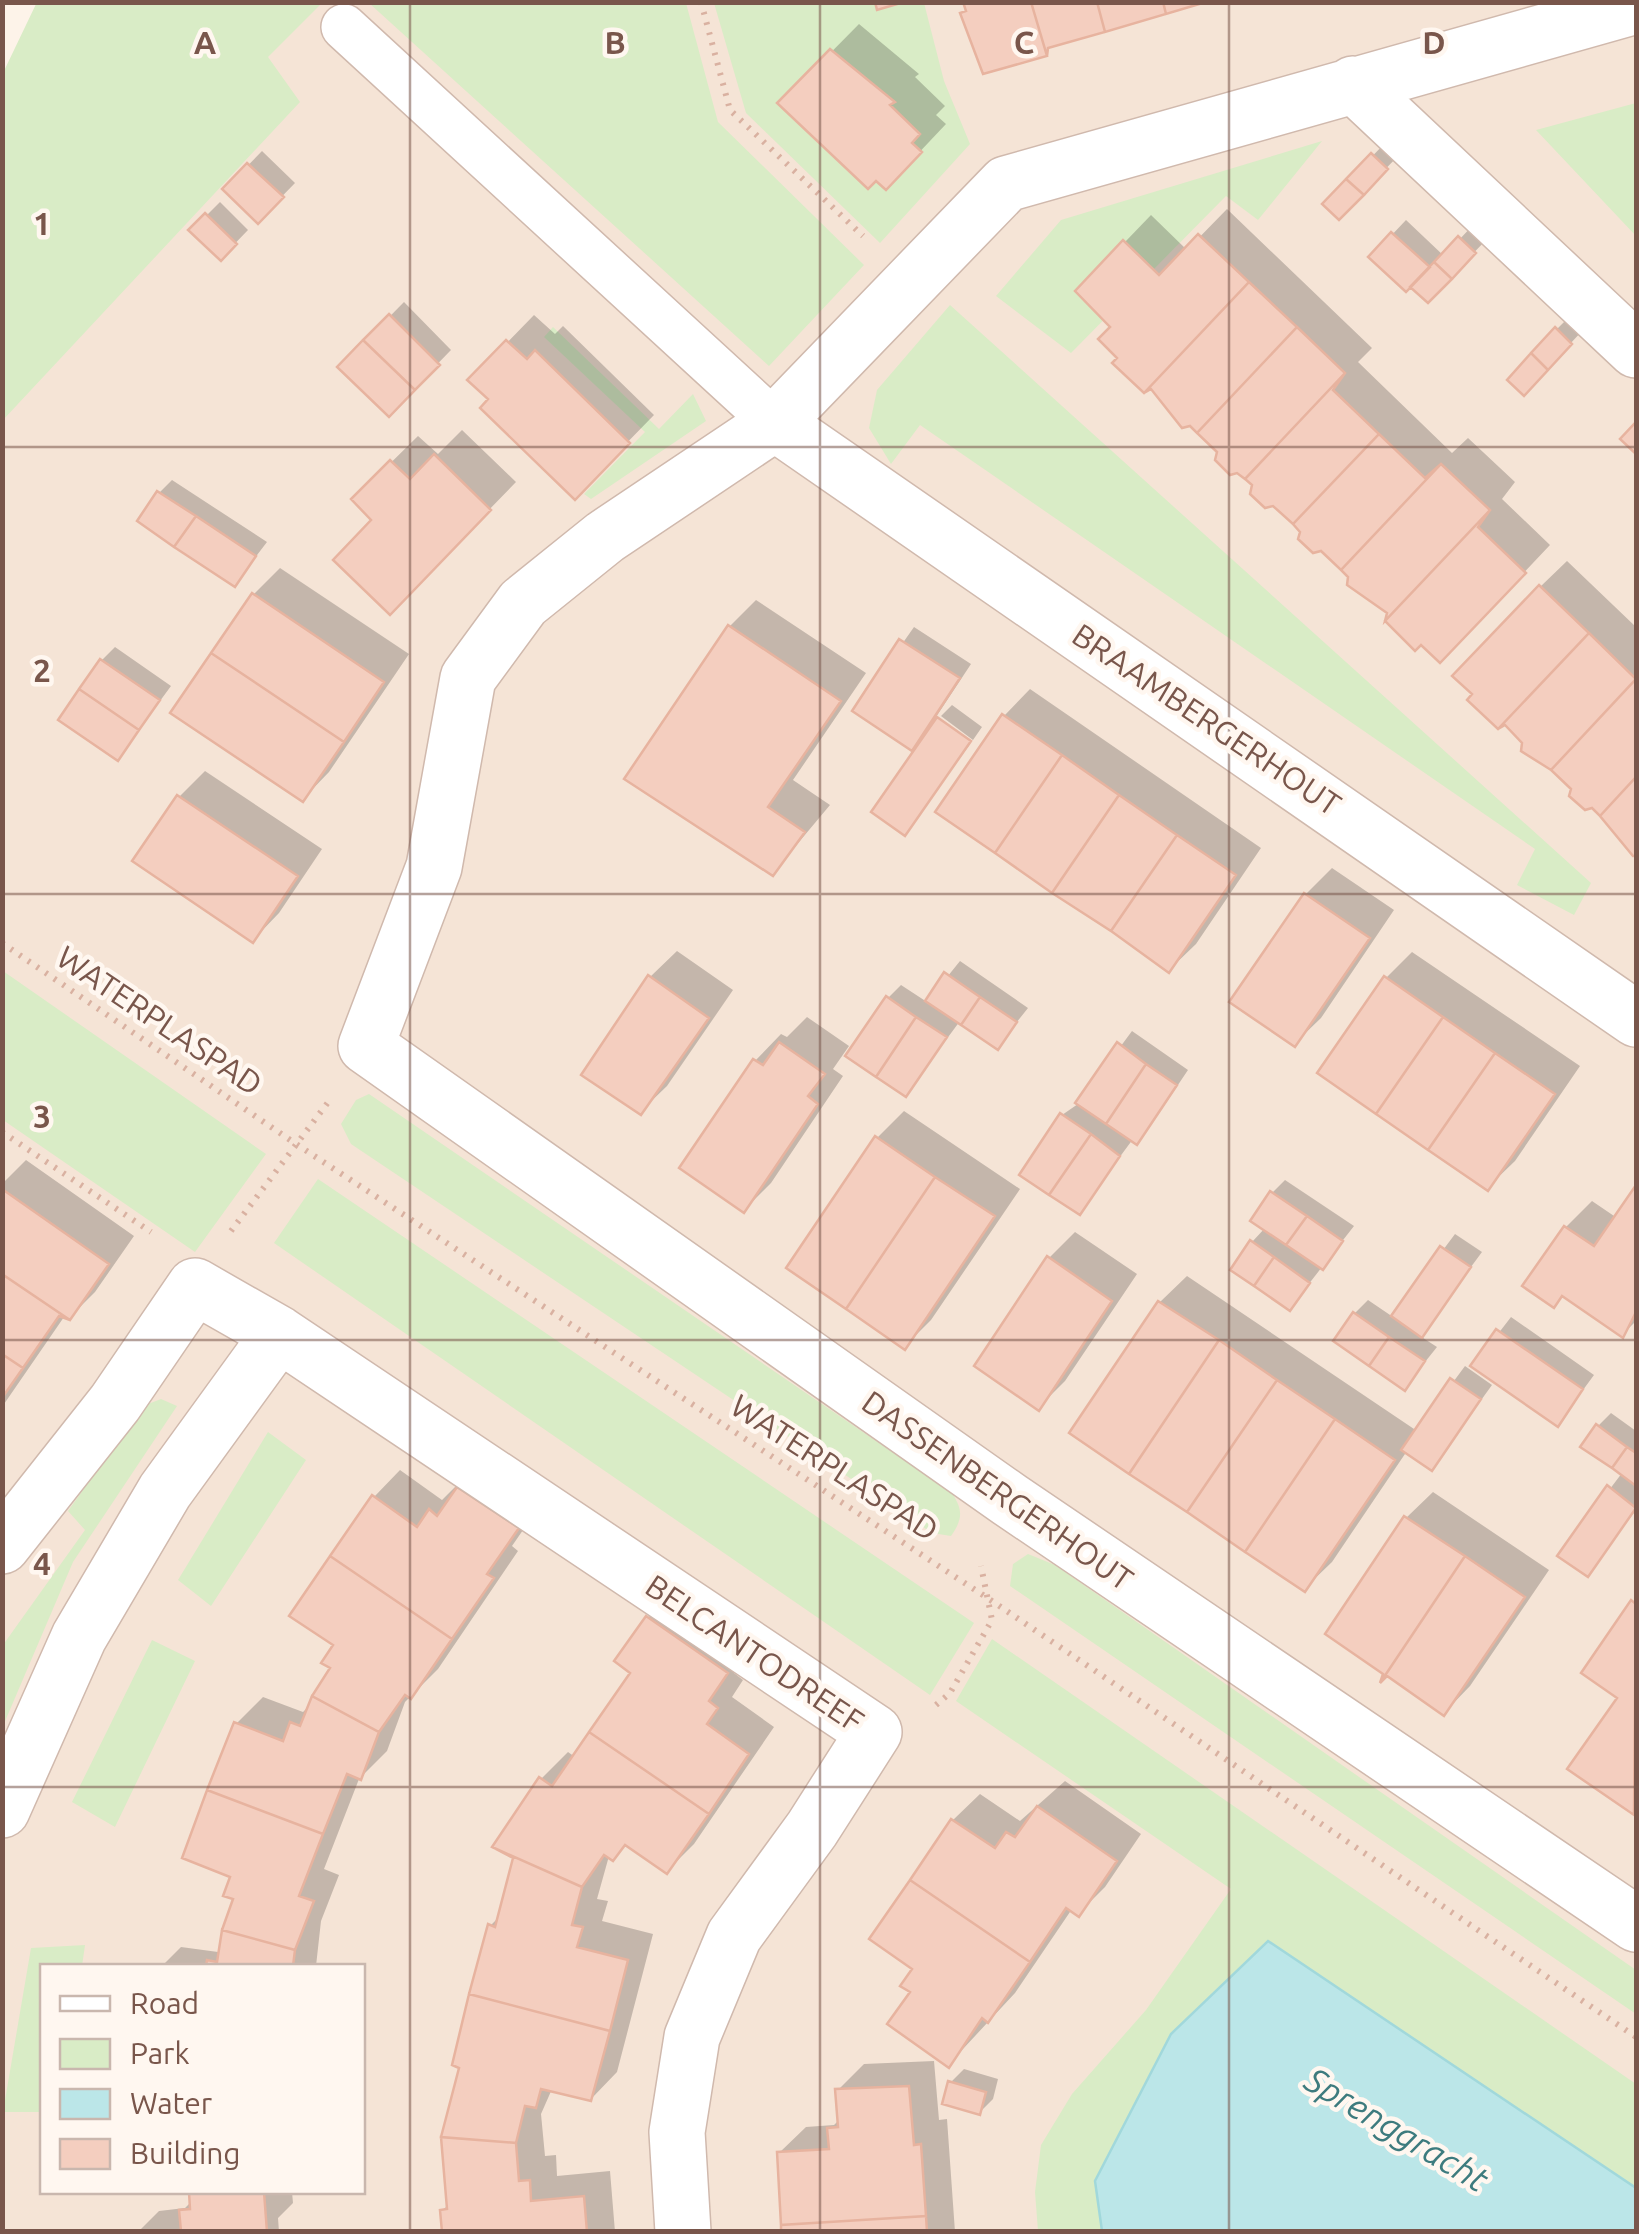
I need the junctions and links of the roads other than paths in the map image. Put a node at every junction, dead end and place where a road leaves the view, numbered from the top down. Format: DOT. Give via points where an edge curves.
graph roads {
  1 [pos="1636,6"];
  2 [pos="344,26"];
  3 [pos="1353,84"];
  4 [pos="1636,350"];
  5 [pos="775,423"];
  6 [pos="1636,1019"];
  7 [pos="279,1334"];
  8 [pos="2,1546"];
  9 [pos="2,1810"];
  10 [pos="1636,1924"];
  11 [pos="683,2232"];
  1 -- 3 [label="street"];
  2 -- 5 [label="lane"];
  3 -- 4 [label="street"];
  3 -- 5 [label="street" via="1006,184"];
  5 -- 6 [label="street, BRAAMBERGERHOUT"];
  5 -- 10 [label="street, DASSENBERGERHOUT" via="605,538 524,603 468,678 434,867 366,1046 1010,1500"];
  7 -- 8 [label="street, BELCANTODREEF" via="201,1278 116,1402"];
  7 -- 9 [label="street" via="165,1491 79,1638"];
  7 -- 11 [label="street, BELCANTODREEF" via="874,1732 734,1936 692,2036 677,2132"];
}
